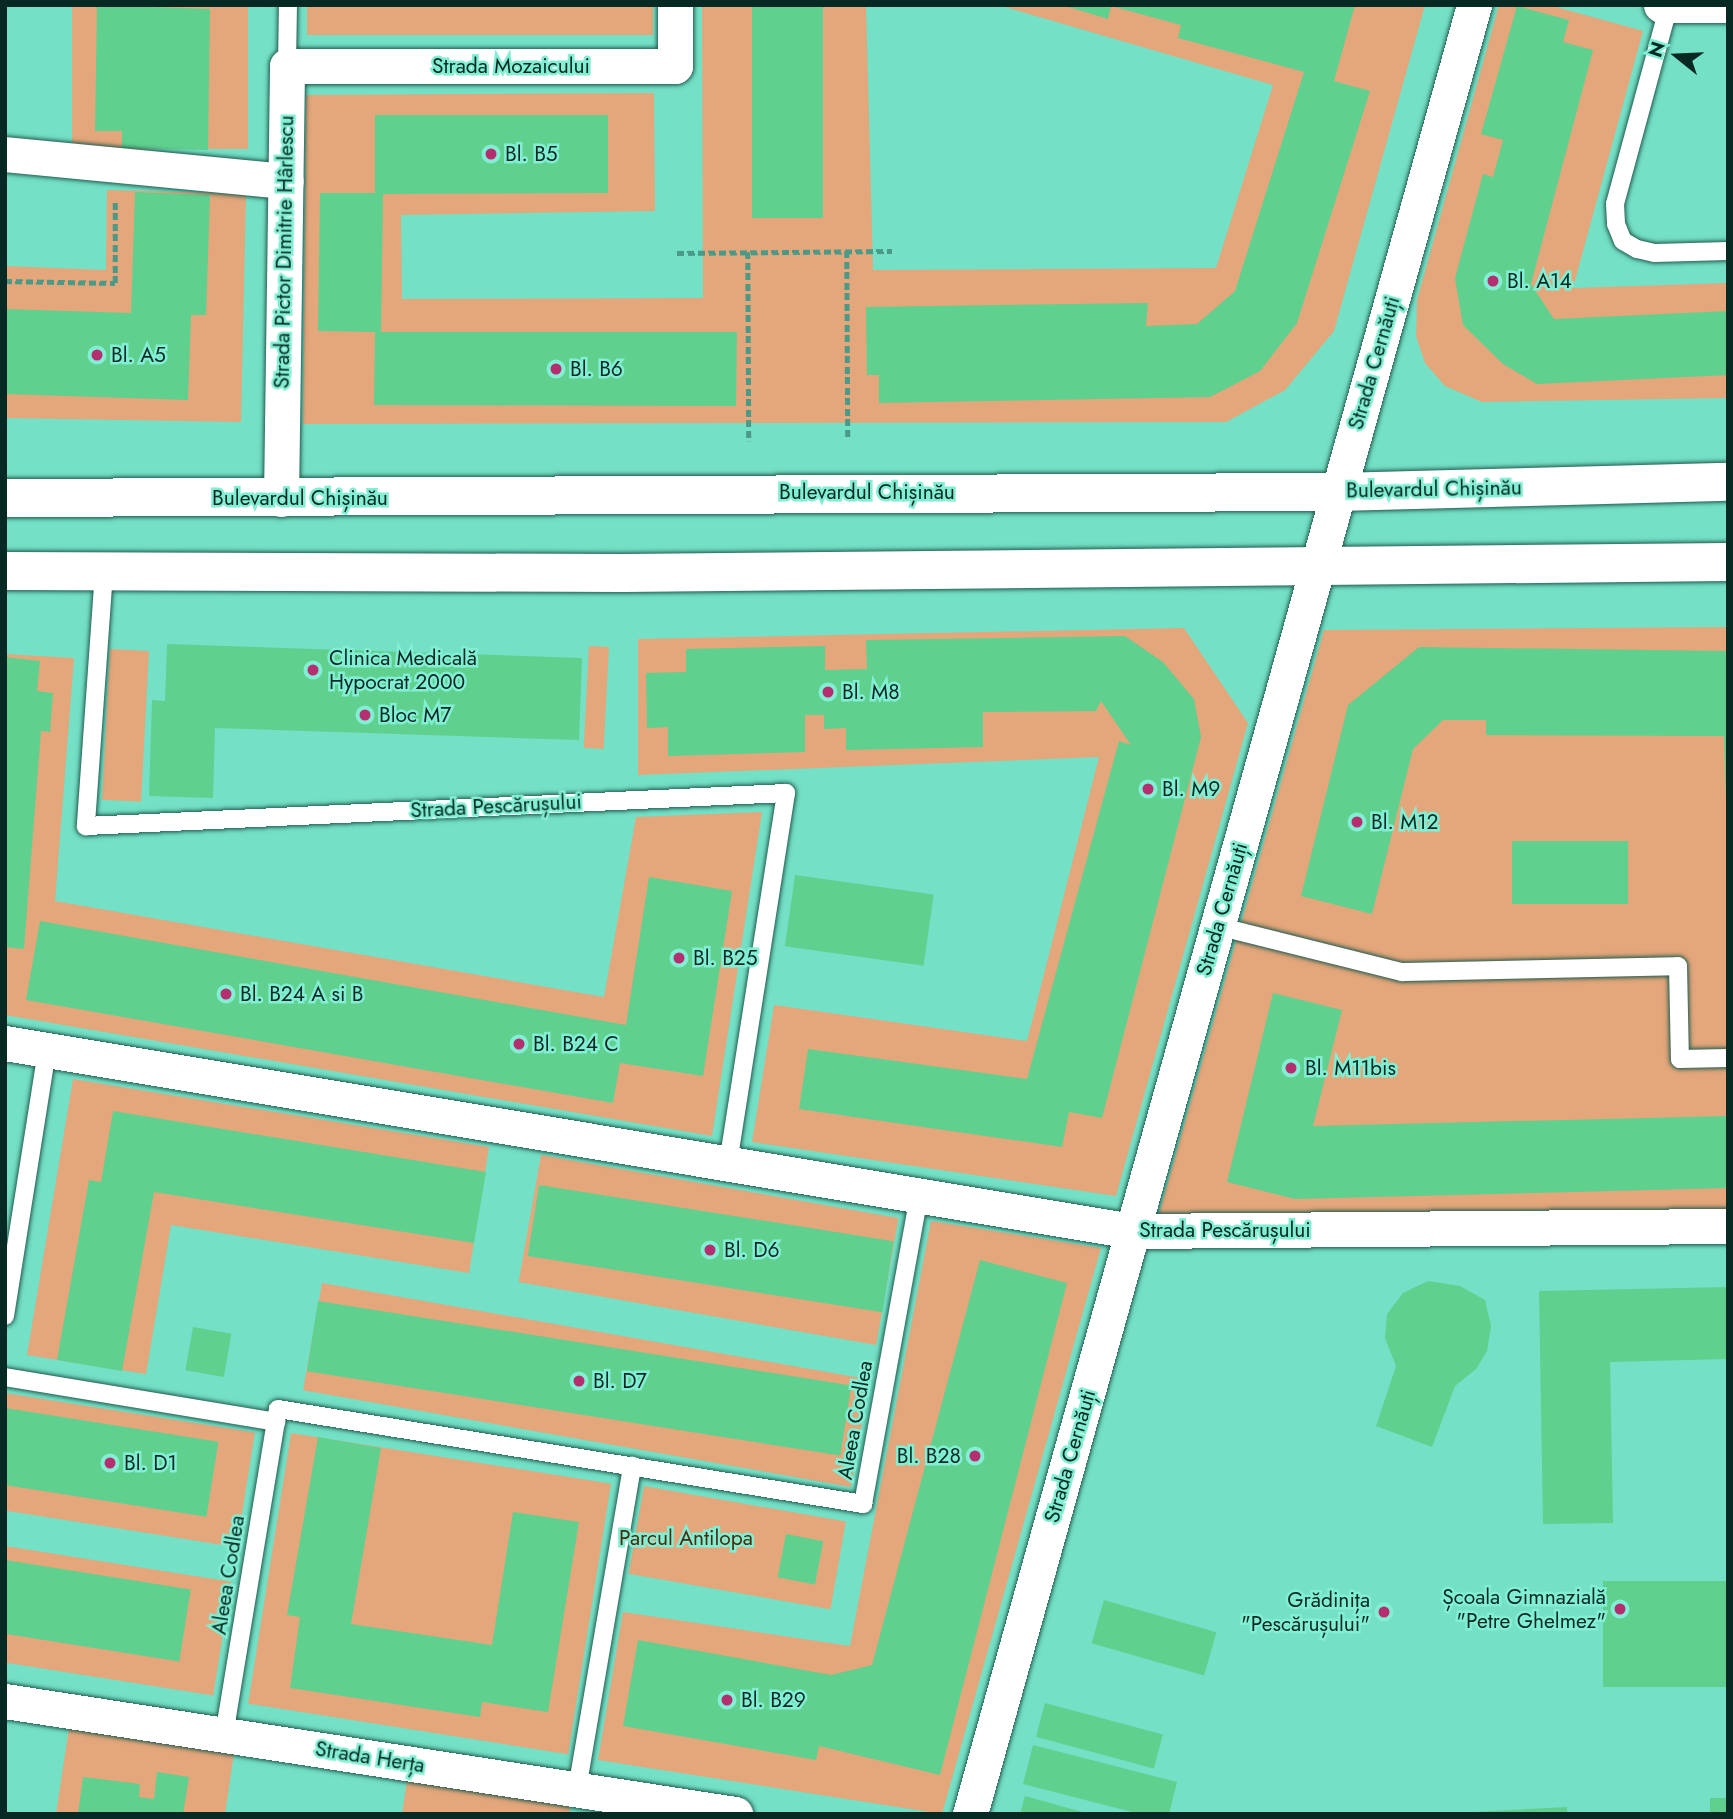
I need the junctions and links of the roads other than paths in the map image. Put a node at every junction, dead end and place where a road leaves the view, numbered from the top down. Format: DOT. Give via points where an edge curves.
graph roads {
  1 [pos="288,5"];
  2 [pos="675,5"];
  3 [pos="1474,5"];
  4 [pos="1728,5"];
  5 [pos="1666,6"];
  6 [pos="287,66"];
  7 [pos="5,154"];
  8 [pos="286,181"];
  9 [pos="1728,251"];
  10 [pos="1728,482"];
  11 [pos="1338,492"];
  12 [pos="5,498"];
  13 [pos="281,499"];
  14 [pos="1728,562"];
  15 [pos="1317,568"];
  16 [pos="5,571"];
  17 [pos="104,572"];
  18 [pos="1217,926"];
  19 [pos="5,1043"];
  20 [pos="47,1050"];
  21 [pos="1728,1058"];
  22 [pos="728,1164"];
  23 [pos="919,1195"];
  24 [pos="1728,1226"];
  25 [pos="1132,1231"];
  26 [pos="5,1317"];
  27 [pos="5,1377"];
  28 [pos="276,1422"];
  29 [pos="632,1466"];
  30 [pos="5,1701"];
  31 [pos="224,1735"];
  32 [pos="577,1789"];
  33 [pos="735,1814"];
  34 [pos="970,1814"];
  1 -- 6 [label="lane, Strada Pictor Dimitrie Hârlescu"];
  2 -- 6 [label="street, Strada Mozaicului" via="675,66"];
  3 -- 11 [label="street, Strada Cernăuți"];
  4 -- 5 [label="street"];
  5 -- 9 [label="lane" via="1615,204 1616,223 1623,241 1637,249 1654,253"];
  6 -- 8 [label="street, Strada Pictor Dimitrie Hârlescu"];
  7 -- 8 [label="street"];
  8 -- 13 [label="street, Strada Pictor Dimitrie Hârlescu"];
  10 -- 11 [label="main road, Bulevardul Chișinău"];
  11 -- 13 [label="main road, Bulevardul Chișinău"];
  11 -- 15 [label="street, Strada Cernăuți"];
  12 -- 13 [label="main road, Bulevardul Chișinău"];
  14 -- 15 [label="main road"];
  15 -- 17 [label="main road"];
  15 -- 18 [label="street, Strada Cernăuți"];
  16 -- 17 [label="main road"];
  17 -- 22 [label="lane, Strada Pescărușului" via="86,826 786,793"];
  18 -- 21 [label="lane" via="1402,972 1678,966 1680,1059"];
  18 -- 25 [label="street, Strada Cernăuți"];
  19 -- 20 [label="street, Strada Pescărușului"];
  20 -- 22 [label="street, Strada Pescărușului"];
  20 -- 26 [label="lane"];
  22 -- 23 [label="street, Strada Pescărușului"];
  23 -- 25 [label="street, Strada Pescărușului"];
  23 -- 29 [label="lane, Aleea Codlea" via="863,1504"];
  24 -- 25 [label="street, Strada Pescărușului"];
  25 -- 34 [label="street, Strada Cernăuți"];
  27 -- 28 [label="lane"];
  28 -- 29 [label="lane, Aleea Codlea" via="278,1409"];
  28 -- 31 [label="lane, Aleea Codlea"];
  29 -- 32 [label="lane"];
  30 -- 31 [label="street, Strada Herța"];
  31 -- 32 [label="street, Strada Herța"];
  32 -- 33 [label="street, Strada Herța"];
}
